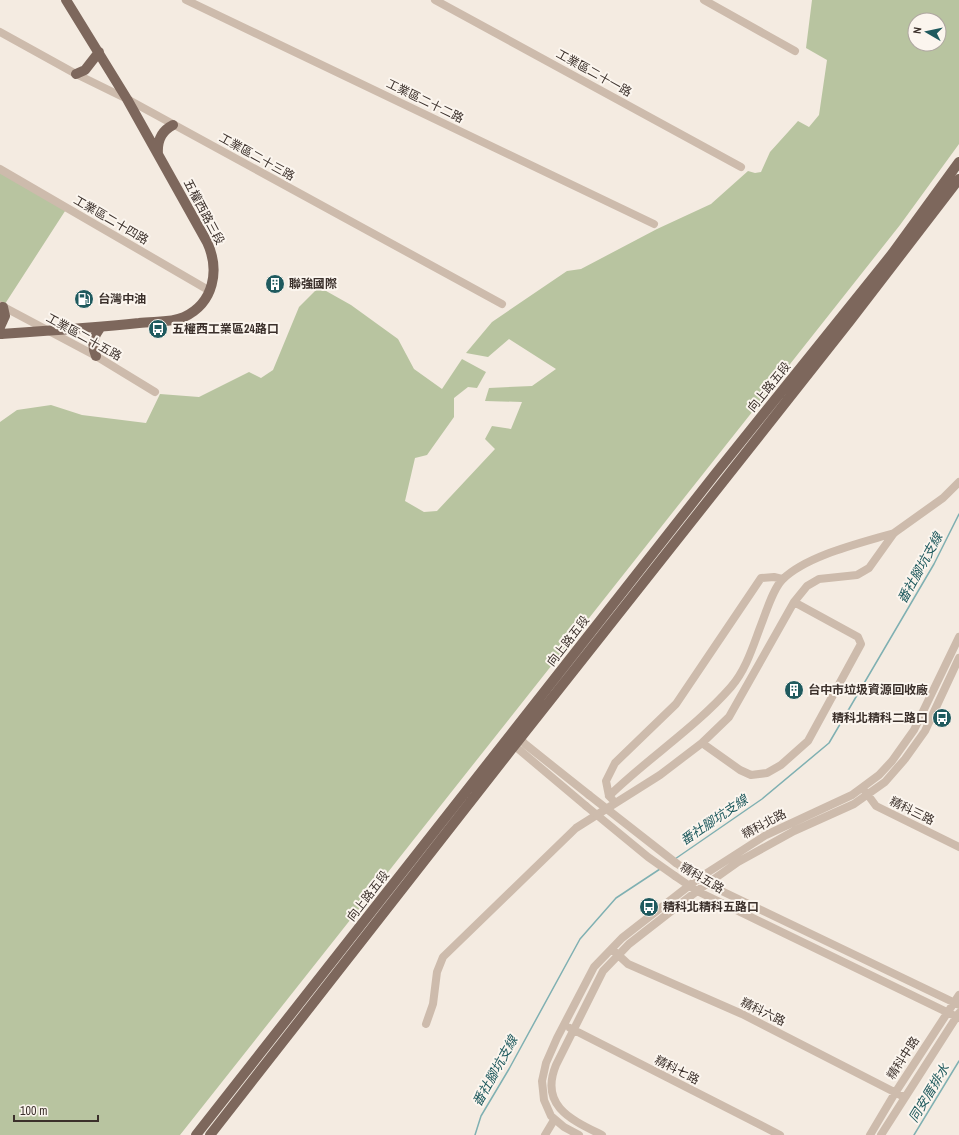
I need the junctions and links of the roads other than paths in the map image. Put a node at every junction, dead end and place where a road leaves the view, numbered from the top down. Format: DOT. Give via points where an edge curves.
graph roads {
  1 [pos="66,0"];
  2 [pos="186,0"];
  3 [pos="434,0"];
  4 [pos="704,0"];
  5 [pos="0,32"];
  6 [pos="795,51"];
  7 [pos="99,52"];
  8 [pos="76,74"];
  9 [pos="127,99"];
  10 [pos="174,125"];
  11 [pos="158,154"];
  12 [pos="959,162"];
  13 [pos="741,167"];
  14 [pos="0,169"];
  15 [pos="959,179"];
  16 [pos="654,224"];
  17 [pos="210,291"];
  18 [pos="502,304"];
  19 [pos="2,306"];
  20 [pos="0,327"];
  21 [pos="102,327"];
  22 [pos="50,331"];
  23 [pos="0,334"];
  24 [pos="96,356"];
  25 [pos="155,392"];
  26 [pos="959,482"];
  27 [pos="894,533"];
  28 [pos="782,579"];
  29 [pos="794,602"];
  30 [pos="959,637"];
  31 [pos="957,648"];
  32 [pos="959,658"];
  33 [pos="512,737"];
  34 [pos="702,743"];
  35 [pos="862,787"];
  36 [pos="867,795"];
  37 [pos="609,796"];
  38 [pos="618,803"];
  39 [pos="959,847"];
  40 [pos="699,878"];
  41 [pos="707,884"];
  42 [pos="688,886"];
  43 [pos="696,891"];
  44 [pos="611,950"];
  45 [pos="619,955"];
  46 [pos="957,1001"];
  47 [pos="947,1012"];
  48 [pos="958,1016"];
  49 [pos="426,1024"];
  50 [pos="564,1025"];
  51 [pos="573,1030"];
  52 [pos="895,1093"];
  53 [pos="904,1097"];
  54 [pos="554,1120"];
  55 [pos="196,1135"];
  56 [pos="210,1135"];
  57 [pos="545,1135"];
  58 [pos="579,1135"];
  59 [pos="602,1135"];
  60 [pos="780,1135"];
  61 [pos="870,1135"];
  62 [pos="881,1135"];
  1 -- 7 [label="main road, 五權西路三段"];
  2 -- 16 [label="street, 工業區二十二路"];
  3 -- 13 [label="street, 工業區二十一路"];
  4 -- 6 [label="street"];
  5 -- 8 [label="street, 工業區二十三路"];
  7 -- 8 [label="main road" via="85,70"];
  7 -- 9 [label="main road, 五權西路三段"];
  8 -- 9 [label="street, 工業區二十三路"];
  9 -- 10 [label="street, 工業區二十三路"];
  9 -- 11 [label="main road, 五權西路三段"];
  10 -- 11 [label="main road" via="163,132 159,139"];
  10 -- 18 [label="street, 工業區二十三路"];
  11 -- 17 [label="main road, 五權西路三段" via="211,250 215,272"];
  12 -- 33 [label="main road, 向上路五段" via="892,254 716,473"];
  14 -- 17 [label="street, 工業區二十四路"];
  15 -- 33 [label="main road, 向上路五段" via="855,315"];
  17 -- 21 [label="main road, 五權西路三段" via="197,308 178,319"];
  19 -- 20 [label="main road" via="5,316"];
  19 -- 22 [label="street, 工業區二十五路"];
  21 -- 22 [label="main road, 五權西路三段"];
  21 -- 24 [label="main road" via="96,333 92,344"];
  22 -- 23 [label="main road, 五權西路三段"];
  22 -- 24 [label="street, 工業區二十五路"];
  24 -- 25 [label="street, 工業區二十五路"];
  26 -- 27 [label="street" via="943,498"];
  27 -- 28 [label="street" via="829,552"];
  27 -- 29 [label="street" via="869,568 857,575 819,579 807,586"];
  28 -- 37 [label="street" via="745,664 732,686 705,713"];
  28 -- 37 [label="street" via="761,578 676,704 615,763 606,781"];
  29 -- 34 [label="street" via="729,716"];
  29 -- 34 [label="street" via="858,638 861,644 808,741 781,765 757,775 740,770"];
  30 -- 31 [label="street, 精科北路"];
  31 -- 35 [label="street, 精科北路" via="906,743 879,775"];
  32 -- 36 [label="street, 精科北路" via="917,744 885,782"];
  33 -- 40 [label="street, 精科五路, bridge"];
  33 -- 42 [label="street, 精科五路, bridge" via="586,806"];
  33 -- 55 [label="main road, 向上路五段"];
  33 -- 56 [label="main road, 向上路五段"];
  34 -- 38 [label="street"];
  35 -- 36 [label="street, 精科三路"];
  35 -- 40 [label="street, 精科北路" via="852,795 766,835"];
  36 -- 39 [label="street, 精科三路" via="876,806"];
  36 -- 41 [label="street, 精科北路" via="854,804 754,852"];
  37 -- 38 [label="street"];
  38 -- 49 [label="street" via="576,828 443,957 437,972 433,1004"];
  40 -- 41 [label="street, 精科五路"];
  40 -- 42 [label="street, 精科北路"];
  41 -- 43 [label="street, 精科北路"];
  41 -- 46 [label="street, 精科五路"];
  42 -- 43 [label="street, 精科五路"];
  42 -- 44 [label="street, 精科北路" via="622,938"];
  43 -- 45 [label="street, 精科北路" via="629,944"];
  43 -- 47 [label="street, 精科五路"];
  44 -- 45 [label="street, 精科六路"];
  44 -- 50 [label="street, 精科北路" via="594,967"];
  45 -- 51 [label="street, 精科北路" via="603,971"];
  45 -- 52 [label="street, 精科六路" via="628,964 742,1014"];
  46 -- 47 [label="street, 精科中路"];
  47 -- 48 [label="street, 精科五路"];
  47 -- 52 [label="street, 精科中路"];
  48 -- 53 [label="street, 精科中路"];
  50 -- 51 [label="street, 精科七路"];
  50 -- 54 [label="street, 精科北路" via="546,1063 542,1081 544,1100"];
  51 -- 59 [label="street, 精科北路" via="554,1071 551,1082 552,1094 556,1104 567,1117"];
  51 -- 60 [label="street, 精科七路"];
  52 -- 53 [label="street, 精科六路"];
  52 -- 61 [label="street, 精科中路"];
  53 -- 62 [label="street, 精科中路"];
  54 -- 57 [label="street"];
  54 -- 58 [label="street"];
}
